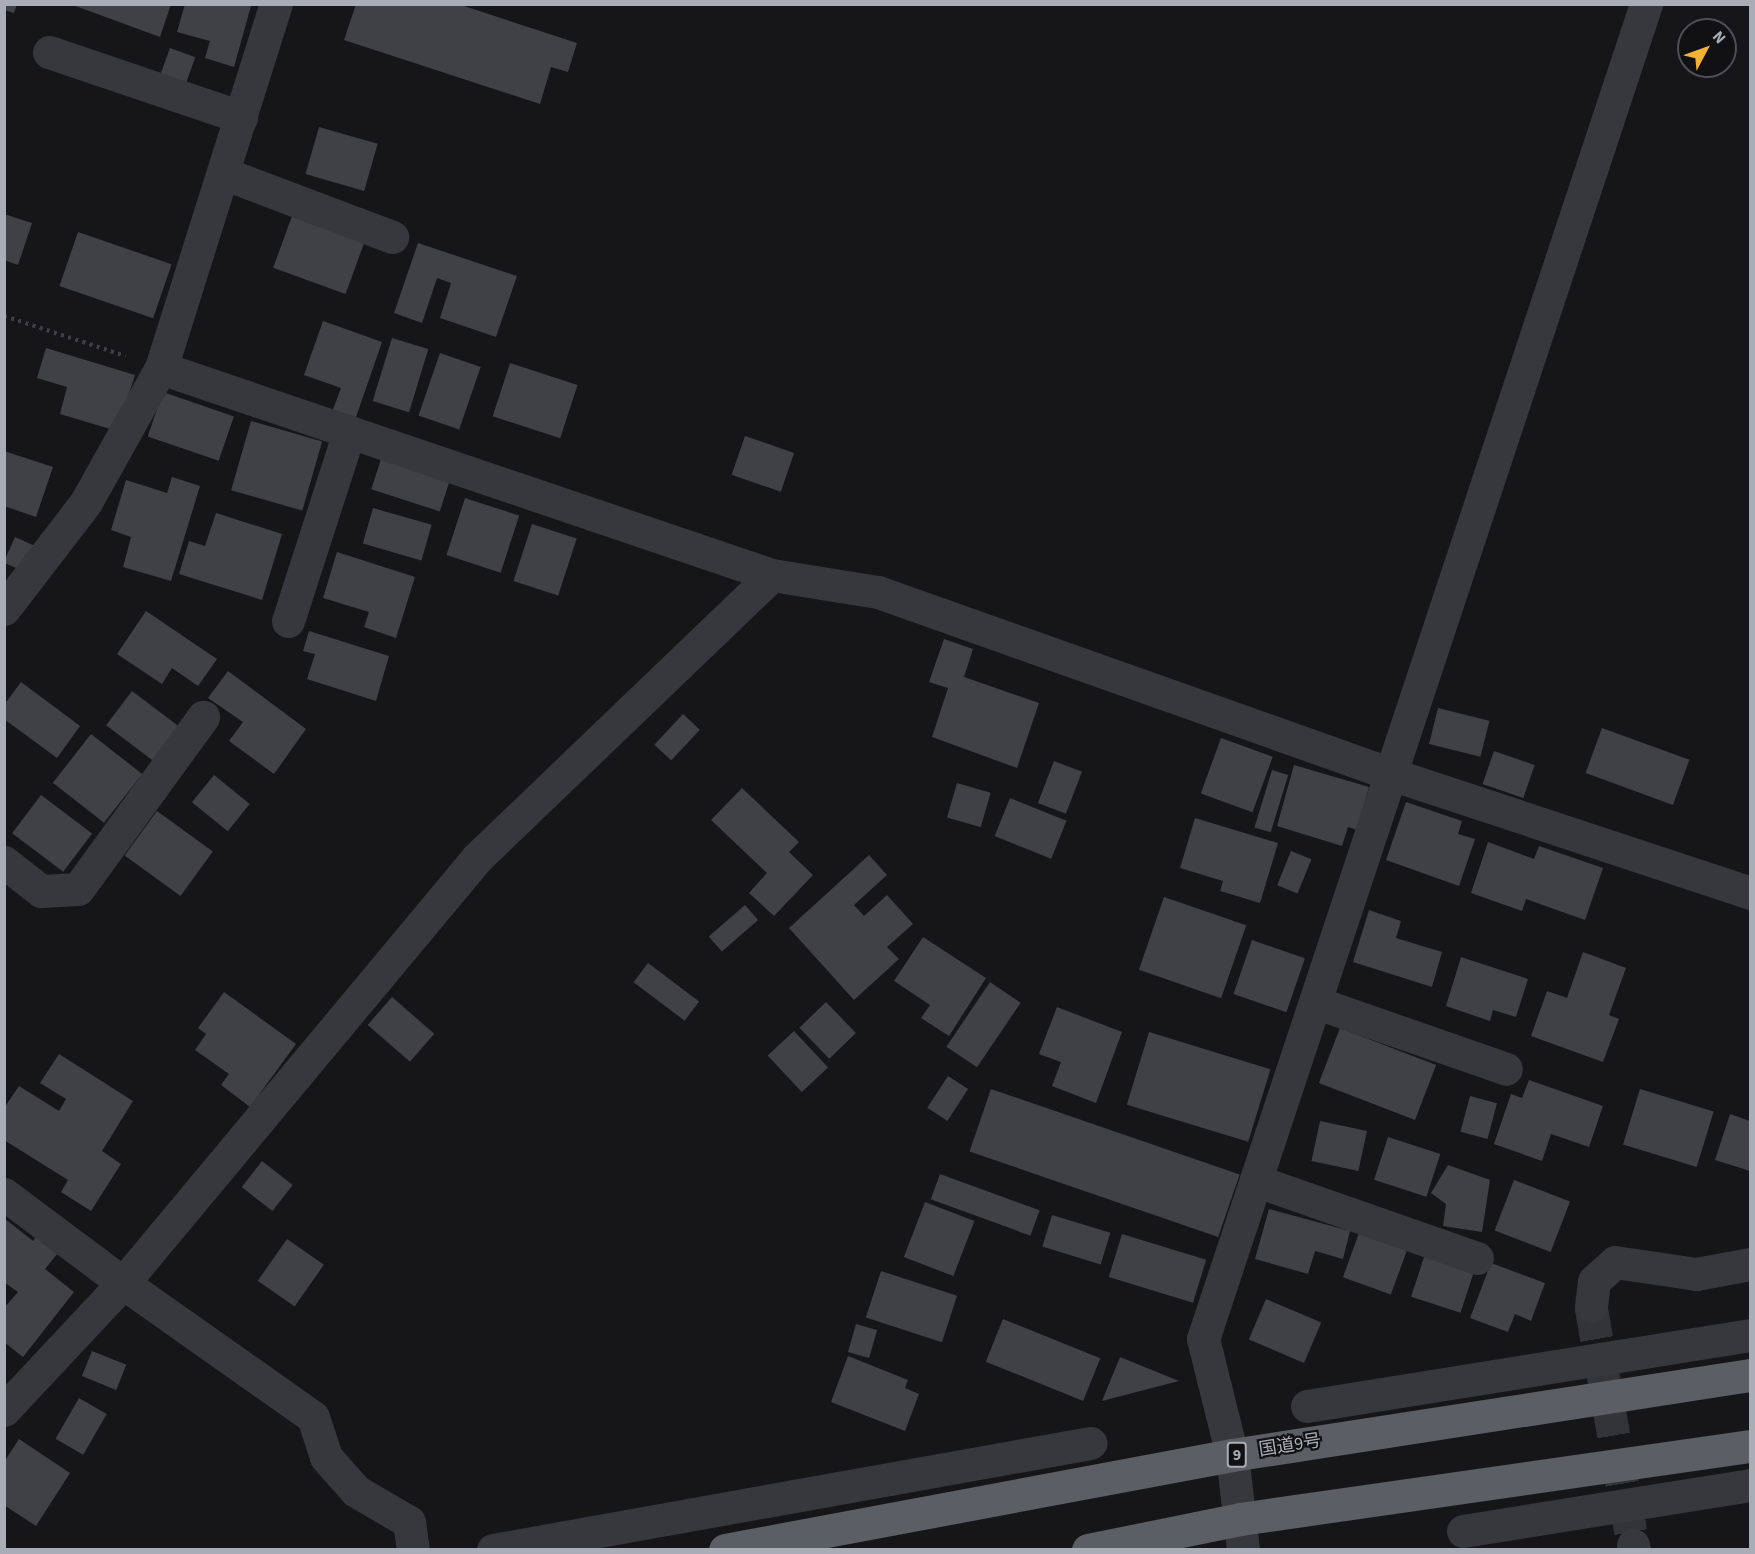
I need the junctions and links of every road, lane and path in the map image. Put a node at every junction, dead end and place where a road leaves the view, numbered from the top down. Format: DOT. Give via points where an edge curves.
graph roads {
  1 [pos="276,4"];
  2 [pos="1646,4"];
  3 [pos="49,52"];
  4 [pos="241,117"];
  5 [pos="223,173"];
  6 [pos="392,237"];
  7 [pos="4,316"];
  8 [pos="161,368"];
  9 [pos="349,432"];
  10 [pos="772,575"];
  11 [pos="4,609"];
  12 [pos="288,621"];
  13 [pos="203,717"];
  14 [pos="1394,775"];
  15 [pos="4,862"];
  16 [pos="1750,893"];
  17 [pos="1317,1003"];
  18 [pos="1506,1069"];
  19 [pos="1257,1181"];
  20 [pos="4,1194"];
  21 [pos="1477,1258"];
  22 [pos="1750,1264"];
  23 [pos="123,1283"];
  24 [pos="1591,1306"];
  25 [pos="1750,1335"];
  26 [pos="1750,1375"];
  27 [pos="1423,1388"];
  28 [pos="1307,1406"];
  29 [pos="4,1410"];
  30 [pos="1379,1432"];
  31 [pos="1090,1443"];
  32 [pos="1750,1446"];
  33 [pos="1232,1455"];
  34 [pos="1643,1461"];
  35 [pos="1750,1485"];
  36 [pos="1706,1491"];
  37 [pos="687,1515"];
  38 [pos="1463,1531"];
  39 [pos="1242,1534"];
  40 [pos="739,1547"];
  41 [pos="413,1550"];
  42 [pos="494,1550"];
  43 [pos="1088,1550"];
  1 -- 4 [label="street"];
  2 -- 14 [label="street"];
  3 -- 4 [label="street"];
  4 -- 5 [label="street"];
  5 -- 6 [label="street"];
  5 -- 8 [label="street"];
  7 -- 8 [label="path"];
  8 -- 9 [label="street"];
  8 -- 11 [label="street" via="86,502"];
  9 -- 10 [label="street"];
  9 -- 12 [label="street"];
  10 -- 14 [label="street" via="878,592"];
  10 -- 23 [label="street" via="477,858"];
  13 -- 15 [label="street" via="78,889 41,891"];
  14 -- 16 [label="street"];
  14 -- 17 [label="street"];
  17 -- 18 [label="street"];
  17 -- 19 [label="street"];
  19 -- 21 [label="street"];
  19 -- 33 [label="street" via="1203,1339"];
  20 -- 23 [label="street"];
  22 -- 24 [label="street" via="1696,1274 1615,1262 1594,1281"];
  23 -- 29 [label="street"];
  23 -- 41 [label="street" via="313,1417 326,1457 356,1491 409,1522"];
  25 -- 27 [label="street"];
  26 -- 30 [label="highway, 国道9号 / 9"];
  27 -- 28 [label="street"];
  27 -- 30 [label="street"];
  30 -- 33 [label="highway, 国道9号 / 9"];
  31 -- 37 [label="street"];
  32 -- 34 [label="highway"];
  33 -- 39 [label="street"];
  33 -- 40 [label="highway, 国道9号 / 9"];
  34 -- 36 [label="street"];
  34 -- 39 [label="highway"];
  35 -- 36 [label="street"];
  36 -- 38 [label="street"];
  37 -- 40 [label="street"];
  37 -- 42 [label="street"];
  39 -- 43 [label="highway"];
}
